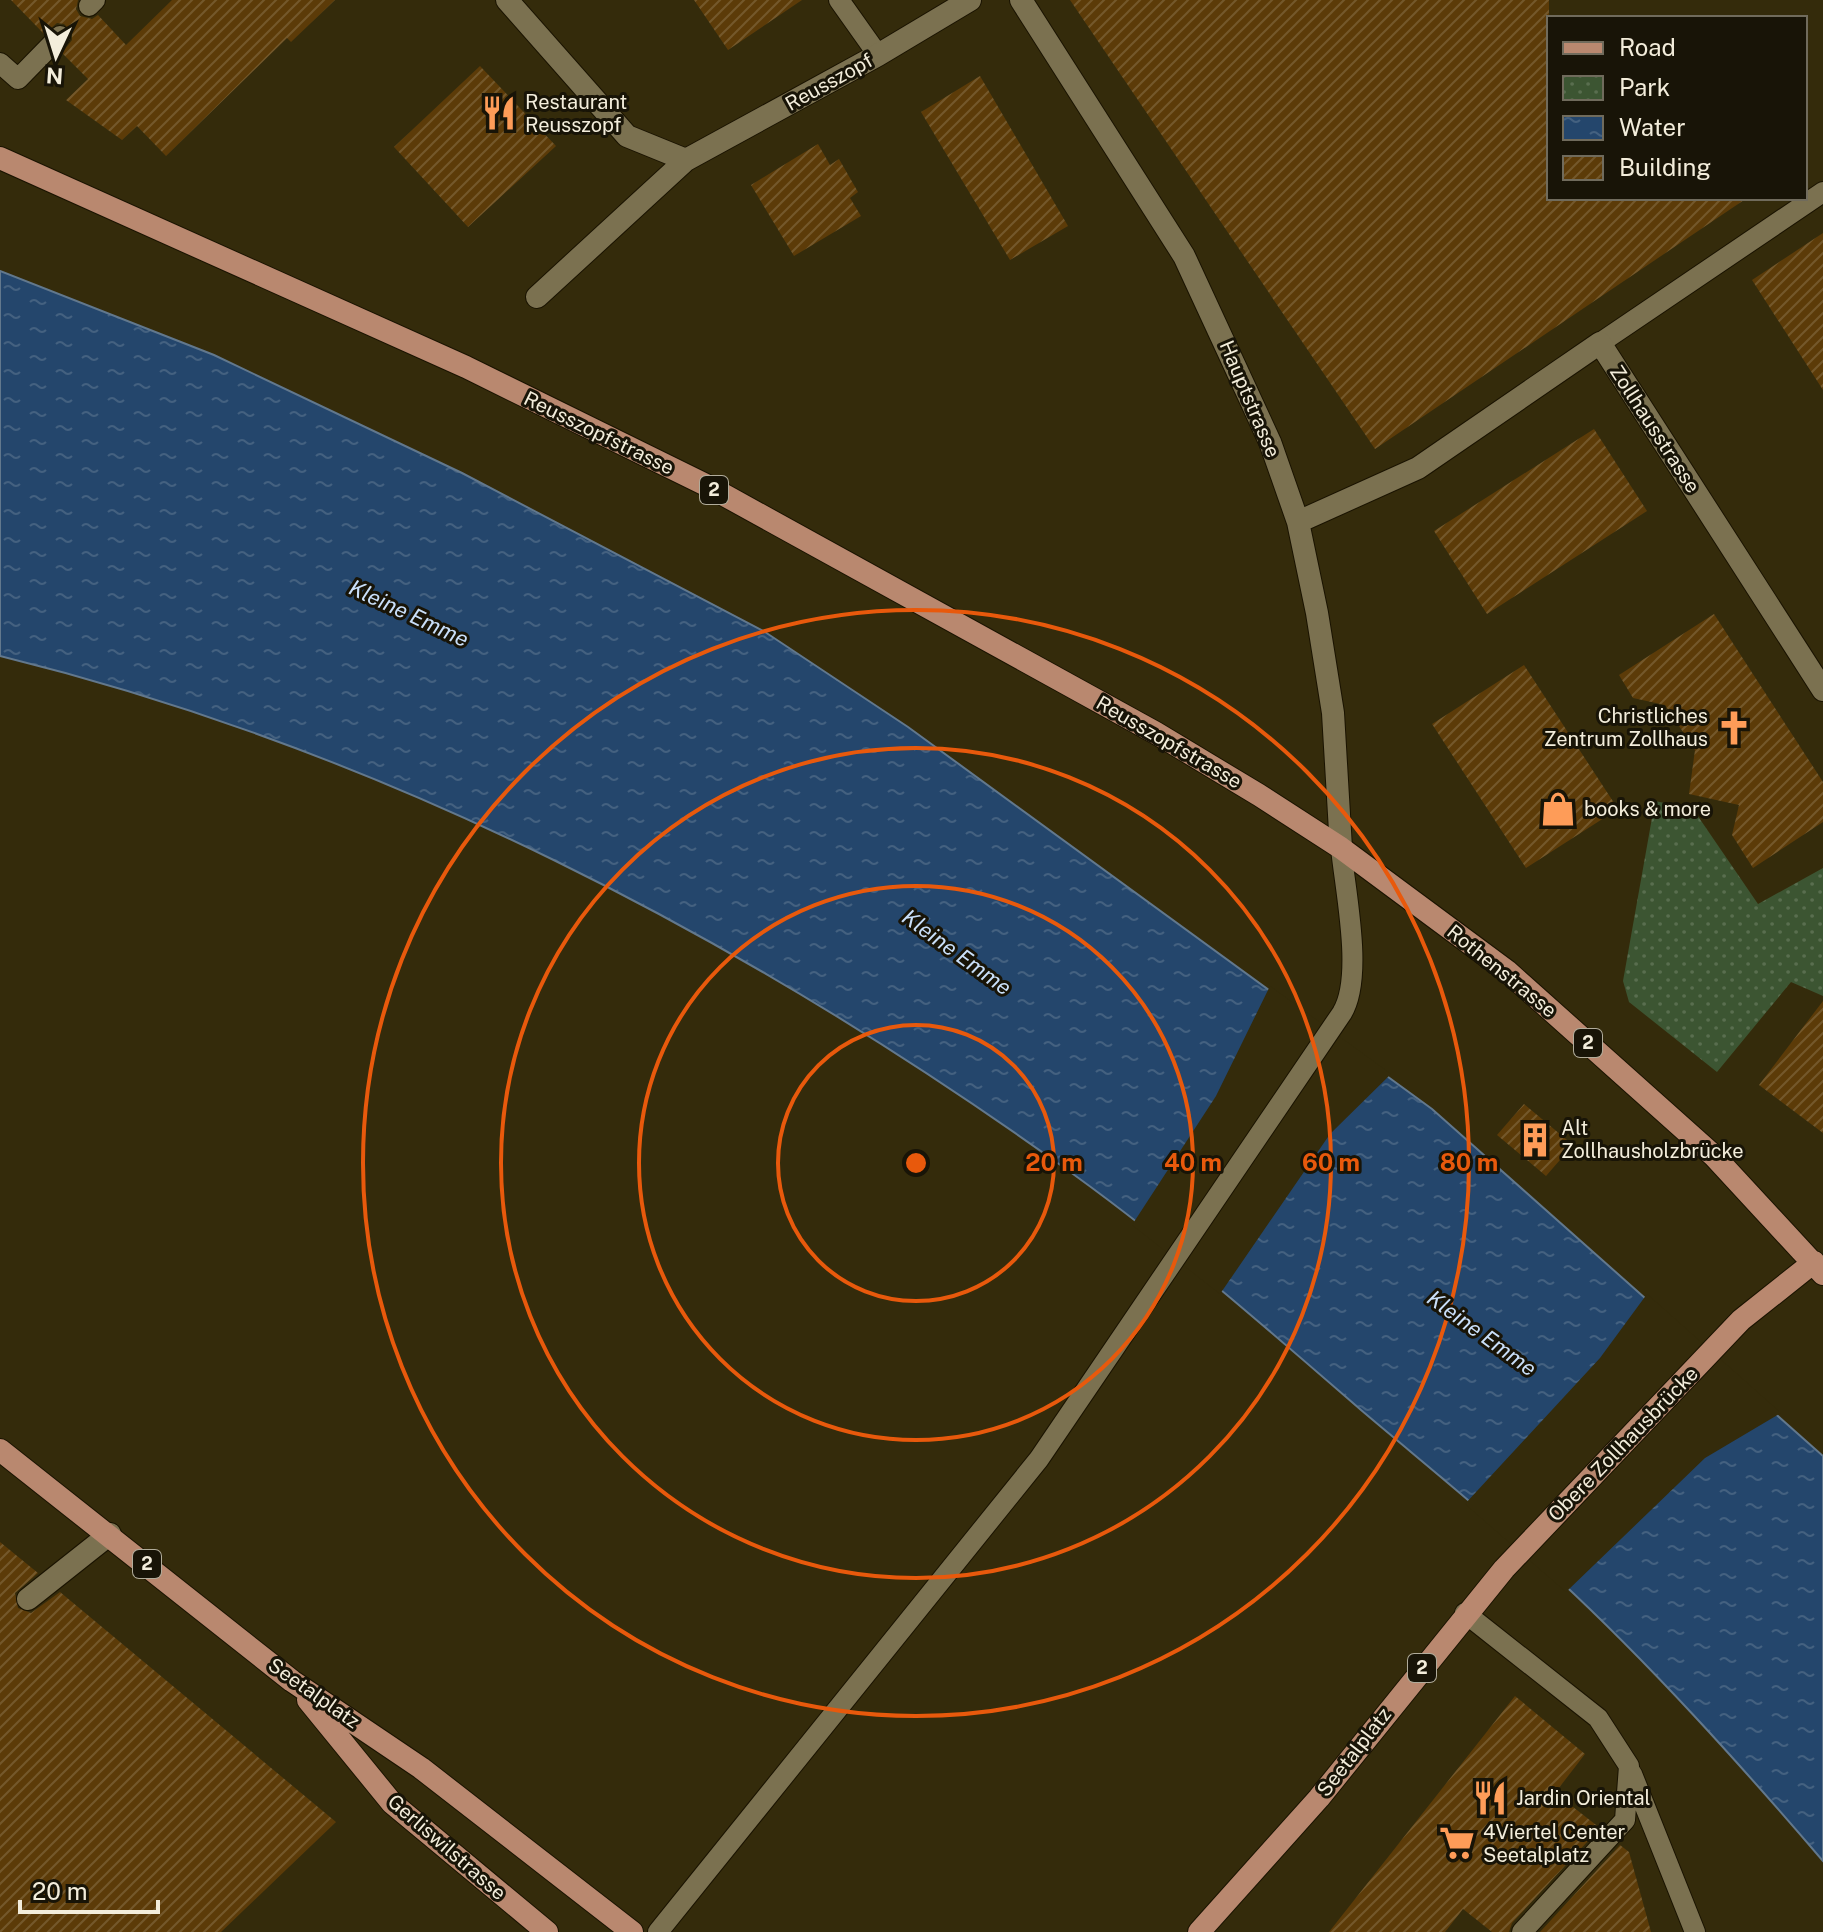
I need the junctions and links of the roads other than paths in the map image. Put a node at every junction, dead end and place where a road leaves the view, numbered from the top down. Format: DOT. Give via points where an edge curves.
graph roads {
  1 [pos="507,0"];
  2 [pos="839,0"];
  3 [pos="970,0"];
  4 [pos="1021,0"];
  5 [pos="60,36"];
  6 [pos="878,55"];
  7 [pos="0,63"];
  8 [pos="0,158"];
  9 [pos="686,160"];
  10 [pos="1823,192"];
  11 [pos="537,297"];
  12 [pos="1600,343"];
  13 [pos="1298,522"];
  14 [pos="1823,690"];
  15 [pos="1341,848"];
  16 [pos="1820,1263"];
  17 [pos="0,1450"];
  18 [pos="110,1534"];
  19 [pos="1504,1569"];
  20 [pos="28,1599"];
  21 [pos="1465,1613"];
  22 [pos="292,1681"];
  23 [pos="1629,1766"];
  24 [pos="547,1932"];
  25 [pos="632,1932"];
  26 [pos="658,1932"];
  27 [pos="1199,1932"];
  28 [pos="1522,1932"];
  29 [pos="1695,1932"];
  1 -- 9 [label="street" via="627,136"];
  2 -- 6 [label="lane"];
  3 -- 6 [label="street, Reusszopf"];
  4 -- 13 [label="street, Hauptstrasse" via="1184,256 1245,383"];
  5 -- 7 [label="lane" via="18,79"];
  6 -- 9 [label="street, Reusszopf"];
  8 -- 15 [label="main road, Reusszopfstrasse / 2" via="466,367 706,485 1156,733"];
  9 -- 11 [label="street, Reusszopf"];
  10 -- 12 [label="lane"];
  12 -- 13 [label="street, Zollhausstrasse" via="1418,468"];
  12 -- 14 [label="street, Zollhausstrasse"];
  13 -- 15 [label="street, Hauptstrasse" via="1333,713"];
  15 -- 16 [label="main road, Rothenstrasse / 2" via="1507,971 1714,1156"];
  15 -- 26 [label="lane" via="1352,978 1342,1013 1039,1459"];
  16 -- 19 [label="main road, Obere Zollhausbrücke / 2" via="1741,1320"];
  17 -- 18 [label="main road, Seetalplatz / 2"];
  18 -- 20 [label="street"];
  18 -- 22 [label="main road, Seetalplatz / 2"];
  19 -- 21 [label="main road, Seetalplatz / 2"];
  21 -- 23 [label="lane" via="1598,1718"];
  21 -- 27 [label="main road, Seetalplatz / 2" via="1319,1798"];
  22 -- 24 [label="main road, Gerliswilstrasse / 2" via="392,1803"];
  22 -- 25 [label="main road, Seetalplatz" via="421,1768"];
  23 -- 28 [label="lane" via="1625,1820"];
  23 -- 29 [label="lane"];
}
